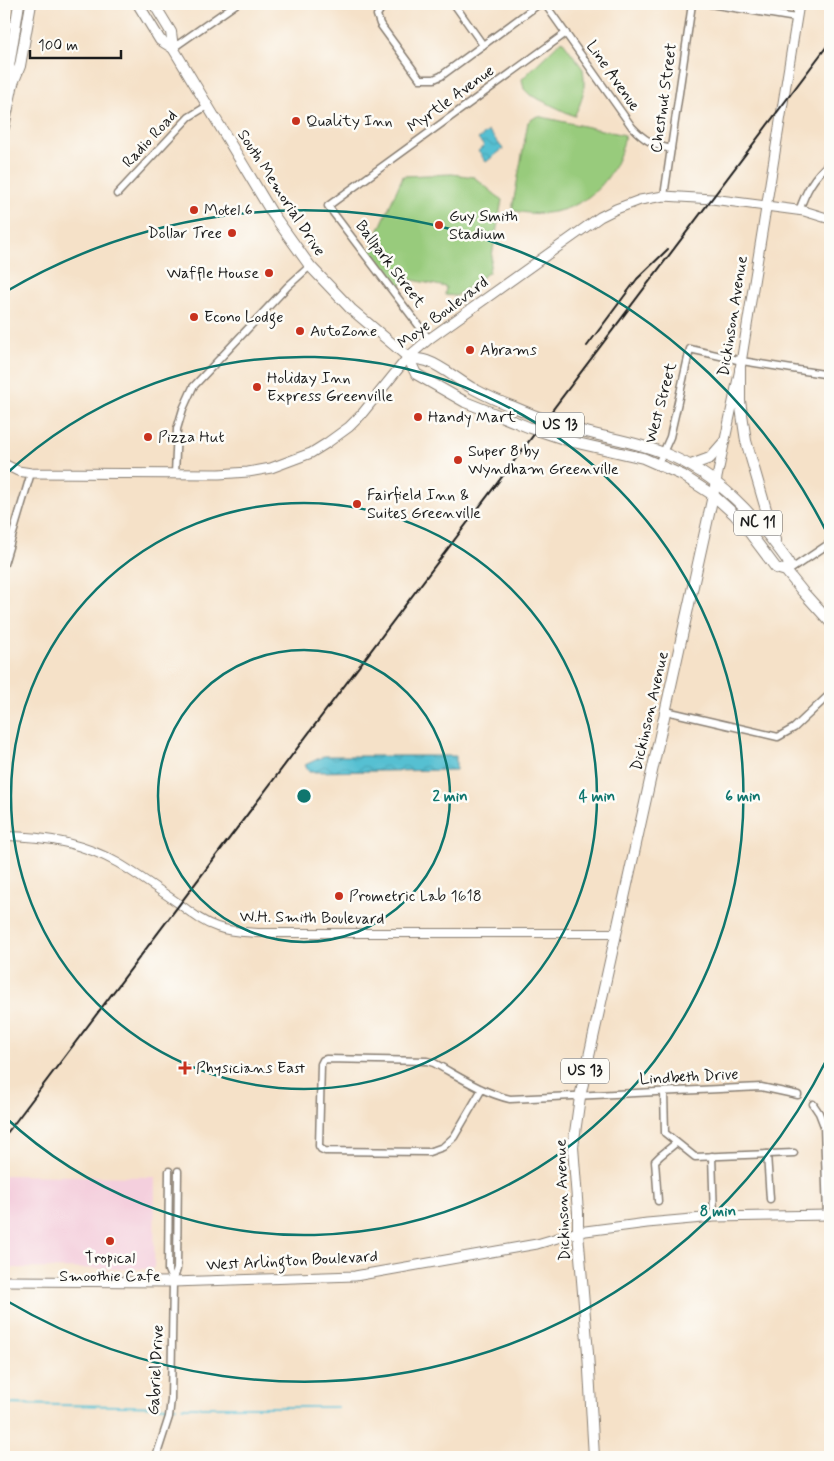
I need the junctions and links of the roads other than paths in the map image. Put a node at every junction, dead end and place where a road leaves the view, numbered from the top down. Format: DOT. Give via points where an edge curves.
graph roads {
  1 [pos="19,4"];
  2 [pos="31,4"];
  3 [pos="138,4"];
  4 [pos="154,4"];
  5 [pos="236,4"];
  6 [pos="384,4"];
  7 [pos="454,4"];
  8 [pos="539,4"];
  9 [pos="544,4"];
  10 [pos="692,4"];
  11 [pos="710,4"];
  12 [pos="799,4"];
  13 [pos="796,18"];
  14 [pos="4,23"];
  15 [pos="16,26"];
  16 [pos="566,33"];
  17 [pos="483,45"];
  18 [pos="173,48"];
  19 [pos="13,83"];
  20 [pos="206,106"];
  21 [pos="4,122"];
  22 [pos="671,149"];
  23 [pos="830,163"];
  24 [pos="117,194"];
  25 [pos="664,196"];
  26 [pos="328,206"];
  27 [pos="766,206"];
  28 [pos="799,210"];
  29 [pos="830,219"];
  30 [pos="310,266"];
  31 [pos="429,339"];
  32 [pos="408,357"];
  33 [pos="741,365"];
  34 [pos="830,376"];
  35 [pos="724,442"];
  36 [pos="663,452"];
  37 [pos="4,464"];
  38 [pos="658,464"];
  39 [pos="691,466"];
  40 [pos="32,473"];
  41 [pos="175,474"];
  42 [pos="716,482"];
  43 [pos="713,495"];
  44 [pos="830,542"];
  45 [pos="777,546"];
  46 [pos="4,564"];
  47 [pos="787,572"];
  48 [pos="830,622"];
  49 [pos="830,694"];
  50 [pos="666,711"];
  51 [pos="4,836"];
  52 [pos="615,933"];
  53 [pos="482,1089"];
  54 [pos="664,1092"];
  55 [pos="798,1095"];
  56 [pos="580,1097"];
  57 [pos="813,1104"];
  58 [pos="676,1143"];
  59 [pos="794,1153"];
  60 [pos="767,1154"];
  61 [pos="712,1156"];
  62 [pos="828,1169"];
  63 [pos="169,1171"];
  64 [pos="178,1172"];
  65 [pos="770,1199"];
  66 [pos="658,1201"];
  67 [pos="829,1215"];
  68 [pos="714,1217"];
  69 [pos="578,1232"];
  70 [pos="4,1281"];
  71 [pos="173,1282"];
  72 [pos="156,1457"];
  73 [pos="594,1457"];
  1 -- 15 [label="main road"];
  2 -- 19 [label="main road" via="20,66"];
  3 -- 18 [label="main road, South Memorial Drive / US 13" via="160,40"];
  4 -- 18 [label="main road, South Memorial Drive / US 13" via="171,32"];
  5 -- 18 [label="street"];
  6 -- 17 [label="street" via="378,15 380,24 420,80 441,76"];
  7 -- 17 [label="street"];
  8 -- 17 [label="street"];
  9 -- 16 [label="street, Line Avenue"];
  10 -- 22 [label="street, Chestnut Street"];
  11 -- 13 [label="street"];
  12 -- 13 [label="main road, Dickinson Avenue"];
  13 -- 27 [label="main road, Dickinson Avenue"];
  14 -- 15 [label="street"];
  15 -- 19 [label="main road" via="9,66"];
  16 -- 22 [label="street, Line Avenue" via="632,127 653,145"];
  16 -- 26 [label="street, Myrtle Avenue"];
  18 -- 20 [label="main road, South Memorial Drive / US 13"];
  19 -- 21 [label="main road"];
  20 -- 24 [label="street, Radio Road" via="189,118"];
  20 -- 30 [label="main road, South Memorial Drive / US 13" via="272,213"];
  22 -- 25 [label="street, Chestnut Street"];
  23 -- 28 [label="street" via="814,178"];
  25 -- 27 [label="main road, Moye Boulevard"];
  25 -- 31 [label="main road, Moye Boulevard" via="640,200 600,217"];
  26 -- 31 [label="street, Ballpark Street"];
  27 -- 28 [label="main road, Moye Boulevard"];
  27 -- 33 [label="main road, Dickinson Avenue"];
  28 -- 29 [label="main road, Moye Boulevard"];
  30 -- 32 [label="main road, South Memorial Drive / US 13" via="351,310"];
  30 -- 41 [label="street" via="193,387 177,429"];
  31 -- 32 [label="main road, Moye Boulevard"];
  32 -- 36 [label="main road, South Memorial Drive / US 13" via="428,361 474,389 545,420"];
  32 -- 38 [label="main road, South Memorial Drive / US 13" via="416,374 482,409 556,437"];
  32 -- 41 [label="main road, Moye Boulevard" via="353,423 311,453 256,471"];
  33 -- 34 [label="street"];
  33 -- 35 [label="main road, Dickinson Avenue"];
  33 -- 36 [label="street, West Street" via="690,349 670,437"];
  33 -- 45 [label="main road" via="740,401 746,441"];
  35 -- 39 [label="main road" via="710,458"];
  35 -- 42 [label="main road, Dickinson Avenue"];
  36 -- 38 [label="street, West Street"];
  36 -- 39 [label="main road, South Memorial Drive / US 13"];
  37 -- 40 [label="main road, Moye Boulevard"];
  38 -- 43 [label="main road, South Memorial Drive / US 13"];
  39 -- 42 [label="main road, South Memorial Drive / US 13"];
  40 -- 41 [label="main road, Moye Boulevard"];
  40 -- 46 [label="street"];
  42 -- 43 [label="main road, Dickinson Avenue / US 13"];
  42 -- 45 [label="main road, South Memorial Drive / NC 11" via="743,506"];
  43 -- 47 [label="main road, South Memorial Drive / NC 11" via="742,523 776,568"];
  43 -- 50 [label="main road, Dickinson Avenue / US 13"];
  44 -- 47 [label="street"];
  45 -- 47 [label="main road, South Memorial Drive / NC 11" via="789,564"];
  47 -- 48 [label="main road, South Memorial Drive / NC 11"];
  49 -- 50 [label="street" via="794,728 778,738"];
  50 -- 52 [label="main road, Dickinson Avenue / US 13"];
  51 -- 52 [label="street, W.H. Smith Boulevard" via="47,839 87,849 134,873 207,923 229,930 258,933"];
  52 -- 56 [label="main road, Dickinson Avenue / US 13"];
  53 -- 53 [label="street, Lindbeth Drive" via="427,1061 323,1060 320,1064 319,1146 325,1151 437,1150 454,1137"];
  53 -- 56 [label="street, Lindbeth Drive" via="510,1099"];
  54 -- 55 [label="street, Lindbeth Drive" via="761,1087"];
  54 -- 56 [label="street, Lindbeth Drive"];
  54 -- 58 [label="street" via="665,1133"];
  56 -- 69 [label="main road, Dickinson Avenue / US 13" via="573,1146"];
  57 -- 62 [label="street" via="824,1126"];
  58 -- 61 [label="street" via="695,1157"];
  58 -- 66 [label="street" via="656,1162"];
  59 -- 60 [label="street"];
  60 -- 61 [label="street"];
  60 -- 65 [label="street"];
  61 -- 68 [label="street"];
  62 -- 67 [label="street"];
  63 -- 71 [label="street" via="168,1270"];
  64 -- 71 [label="street" via="177,1269"];
  67 -- 68 [label="main road, West Arlington Boulevard"];
  68 -- 69 [label="main road, West Arlington Boulevard"];
  69 -- 71 [label="main road, West Arlington Boulevard" via="537,1244 354,1276"];
  69 -- 73 [label="main road, Dickinson Avenue / US 13"];
  70 -- 71 [label="main road, West Arlington Boulevard"];
  71 -- 72 [label="street, Gabriel Drive" via="171,1399 169,1417"];
}
